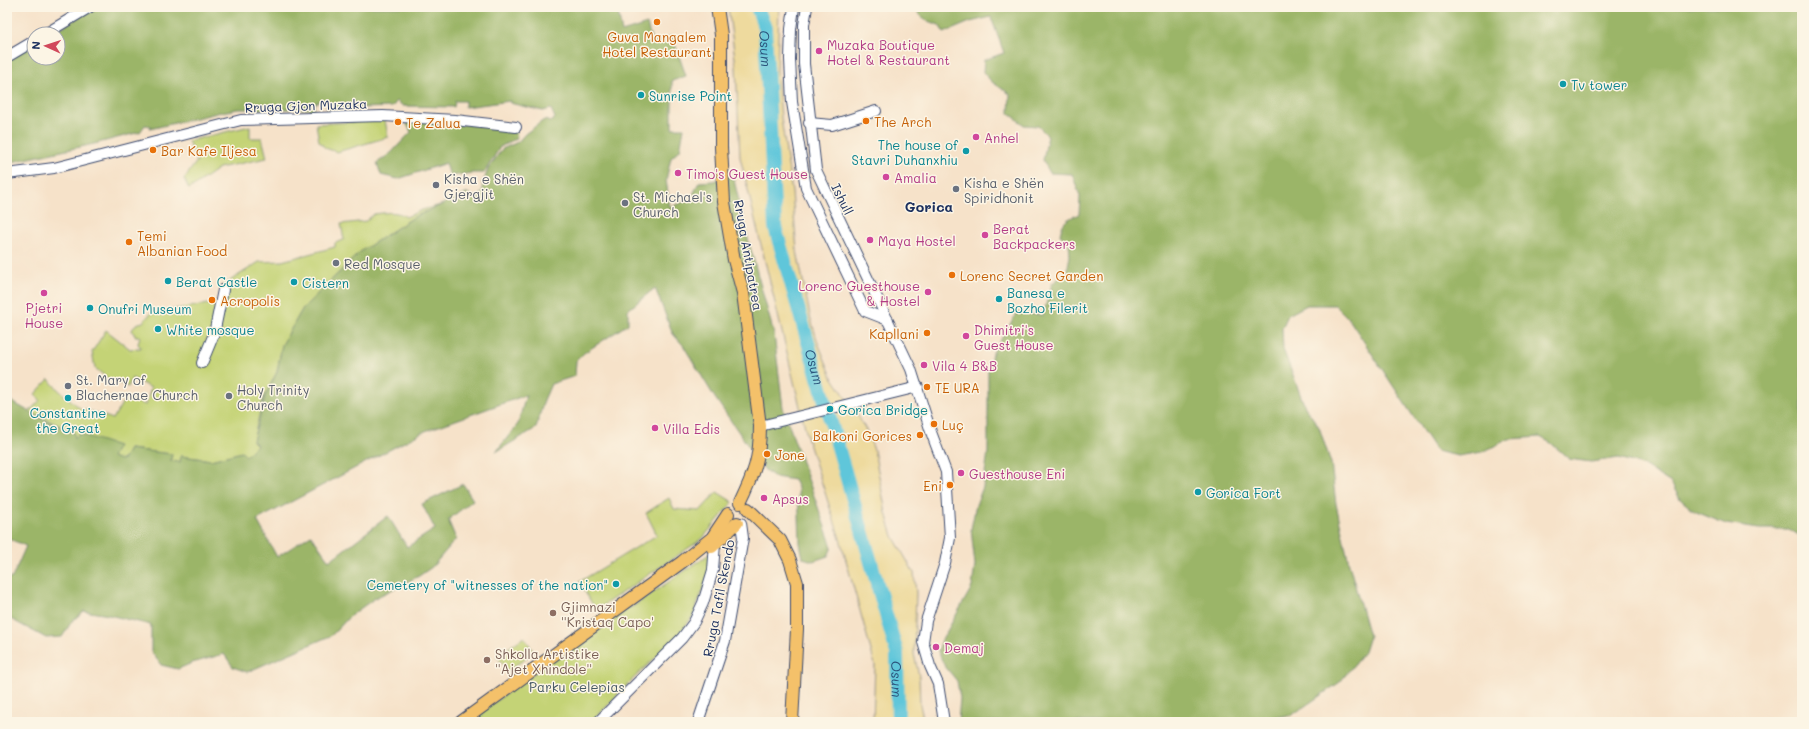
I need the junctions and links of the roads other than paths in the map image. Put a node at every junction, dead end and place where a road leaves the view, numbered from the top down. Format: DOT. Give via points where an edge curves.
graph roads {
  1 [pos="90,7"];
  2 [pos="717,7"];
  3 [pos="794,7"];
  4 [pos="807,7"];
  5 [pos="58,26"];
  6 [pos="26,46"];
  7 [pos="7,57"];
  8 [pos="876,111"];
  9 [pos="809,123"];
  10 [pos="516,127"];
  11 [pos="7,174"];
  12 [pos="223,290"];
  13 [pos="888,320"];
  14 [pos="202,363"];
  15 [pos="918,387"];
  16 [pos="760,426"];
  17 [pos="744,506"];
  18 [pos="728,514"];
  19 [pos="741,523"];
  20 [pos="774,533"];
  21 [pos="715,544"];
  22 [pos="626,603"];
  23 [pos="461,722"];
  24 [pos="598,722"];
  25 [pos="698,722"];
  26 [pos="792,722"];
  27 [pos="944,722"];
  1 -- 5 [label="street"];
  2 -- 16 [label="main road, Rruga Antipatrea" via="721,43 724,202 734,260 743,293"];
  3 -- 13 [label="street" via="790,59 792,102 806,188 865,311"];
  4 -- 9 [label="street, Ishull" via="803,55"];
  6 -- 7 [label="street"];
  8 -- 9 [label="street" via="832,124"];
  9 -- 13 [label="street, Ishull" via="818,176"];
  10 -- 11 [label="street, Rruga Gjon Muzaka" via="383,116 241,120 54,168"];
  12 -- 14 [label="street" via="214,334"];
  13 -- 15 [label="street, Ishull"];
  15 -- 16 [label="street"];
  15 -- 27 [label="street, Ishull" via="931,432 944,463 948,485 948,551 926,621 923,642 938,684"];
  16 -- 17 [label="main road, Rruga Antipatrea" via="760,448"];
  17 -- 18 [label="main road, Rruga Antipatrea" via="731,506"];
  17 -- 19 [label="main road, Rruga Antipatrea" via="748,516"];
  17 -- 20 [label="main road"];
  18 -- 19 [label="main road" via="731,520"];
  18 -- 22 [label="main road, Rruga Antipatrea" via="705,544"];
  19 -- 20 [label="main road"];
  19 -- 21 [label="main road, Rruga Antipatrea"];
  19 -- 25 [label="street, Rruga Tafil Skendo" via="743,538 725,641"];
  20 -- 26 [label="main road" via="790,560 797,583"];
  21 -- 22 [label="main road, Rruga Antipatrea" via="642,597"];
  21 -- 24 [label="street" via="713,570 694,622 682,638"];
  22 -- 23 [label="main road, Rruga Antipatrea"];
}
